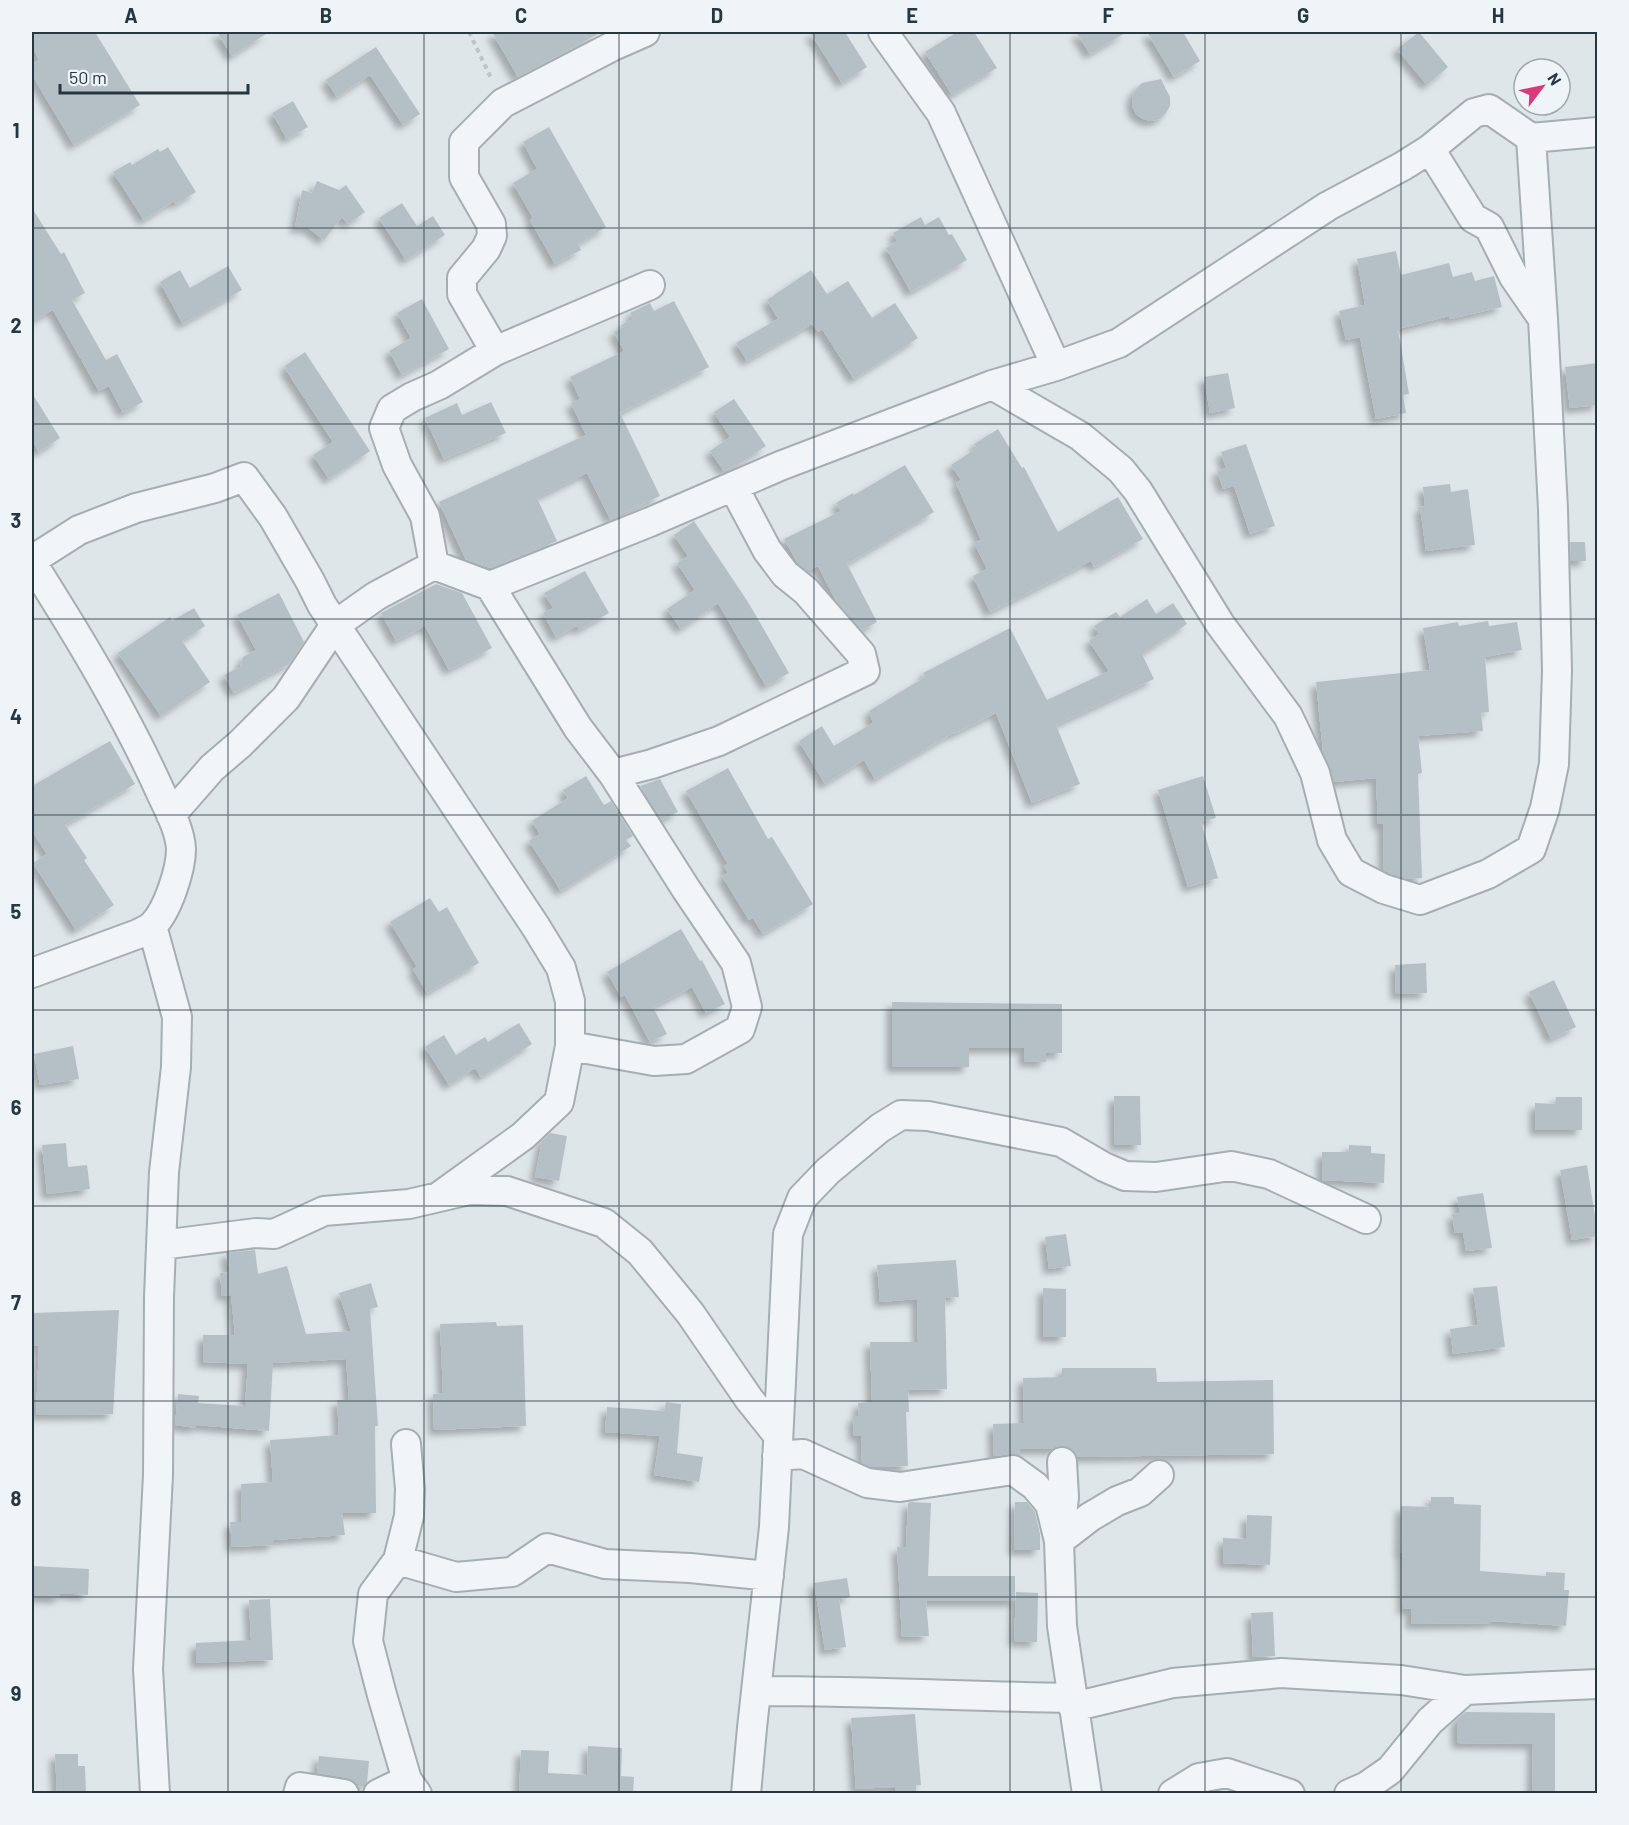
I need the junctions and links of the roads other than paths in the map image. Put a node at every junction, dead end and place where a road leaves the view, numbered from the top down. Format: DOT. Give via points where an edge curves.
graph roads {
  1 [pos="645,32"];
  2 [pos="884,32"];
  3 [pos="1598,132"];
  4 [pos="1531,138"];
  5 [pos="1430,149"];
  6 [pos="650,285"];
  7 [pos="1543,319"];
  8 [pos="495,351"];
  9 [pos="1056,366"];
  10 [pos="992,385"];
  11 [pos="734,486"];
  12 [pos="32,561"];
  13 [pos="434,565"];
  14 [pos="490,586"];
  15 [pos="335,626"];
  16 [pos="613,774"];
  17 [pos="171,815"];
  18 [pos="152,926"];
  19 [pos="32,973"];
  20 [pos="570,1046"];
  21 [pos="441,1195"];
  22 [pos="1366,1219"];
  23 [pos="161,1245"];
  24 [pos="406,1444"];
  25 [pos="777,1445"];
  26 [pos="1062,1462"];
  27 [pos="1160,1475"];
  28 [pos="1059,1541"];
  29 [pos="398,1560"];
  30 [pos="769,1576"];
  31 [pos="1598,1684"];
  32 [pos="1465,1690"];
  33 [pos="756,1691"];
  34 [pos="1073,1703"];
  35 [pos="412,1787"];
  36 [pos="155,1794"];
  37 [pos="298,1794"];
  38 [pos="344,1794"];
  39 [pos="378,1794"];
  40 [pos="746,1794"];
  41 [pos="1087,1794"];
  42 [pos="1173,1794"];
  43 [pos="1290,1794"];
  44 [pos="1348,1794"];
  1 -- 8 [label="street" via="503,103 464,142 464,177 491,224 492,236 462,278 462,294"];
  2 -- 9 [label="street" via="941,113"];
  3 -- 4 [label="street"];
  4 -- 5 [label="street" via="1489,110 1474,114"];
  4 -- 7 [label="street"];
  5 -- 7 [label="street" via="1473,218 1489,227 1514,277"];
  5 -- 9 [label="street" via="1328,206 1119,343"];
  6 -- 8 [label="street"];
  7 -- 10 [label="street" via="1557,670 1554,764 1545,808 1531,849 1488,874 1420,900 1384,889 1351,872 1332,840 1315,772 1288,716 1220,624 1138,491 1080,436"];
  8 -- 13 [label="street" via="392,409 384,428 425,516"];
  9 -- 10 [label="street"];
  10 -- 11 [label="street"];
  11 -- 14 [label="street"];
  11 -- 16 [label="street" via="767,550 861,654 865,671 718,741"];
  12 -- 15 [label="street" via="79,530 136,508 214,489 244,477 273,517"];
  12 -- 17 [label="street" via="116,703"];
  13 -- 14 [label="street"];
  13 -- 15 [label="street" via="376,596"];
  14 -- 16 [label="street" via="578,728"];
  15 -- 17 [label="street" via="286,698 212,768"];
  15 -- 20 [label="street" via="561,968 570,1001"];
  16 -- 20 [label="street" via="736,963 747,1008 740,1029 686,1059 654,1060"];
  17 -- 18 [label="street" via="181,848 179,864 168,902"];
  18 -- 19 [label="street"];
  18 -- 23 [label="street" via="177,1017"];
  20 -- 21 [label="street" via="559,1102 523,1136"];
  21 -- 23 [label="street" via="409,1204 324,1210 274,1234"];
  21 -- 25 [label="street" via="468,1190 507,1191 604,1223 640,1252 690,1313"];
  22 -- 25 [label="street" via="1269,1174 1231,1166 1156,1177 1125,1176 1061,1142 928,1116 902,1115 828,1171 802,1198 788,1234"];
  23 -- 36 [label="street" via="158,1475 148,1669"];
  24 -- 29 [label="street" via="410,1507"];
  25 -- 28 [label="street" via="867,1483 900,1487 1013,1470 1035,1486 1050,1504"];
  25 -- 30 [label="street"];
  26 -- 28 [label="street" via="1064,1497"];
  27 -- 28 [label="street" via="1140,1492 1090,1517"];
  28 -- 34 [label="street" via="1062,1626"];
  29 -- 30 [label="street" via="456,1577 513,1572 547,1548 605,1564"];
  29 -- 35 [label="street" via="373,1594 368,1641"];
  30 -- 33 [label="street"];
  31 -- 32 [label="street"];
  32 -- 34 [label="street" via="1401,1680 1281,1673 1173,1683"];
  32 -- 44 [label="street" via="1430,1721 1390,1770"];
  33 -- 34 [label="street" via="836,1691"];
  33 -- 40 [label="street"];
  34 -- 41 [label="street"];
  35 -- 39 [label="street"];
  37 -- 38 [label="street" via="300,1787"];
  42 -- 43 [label="street" via="1199,1778 1227,1773"];
}
